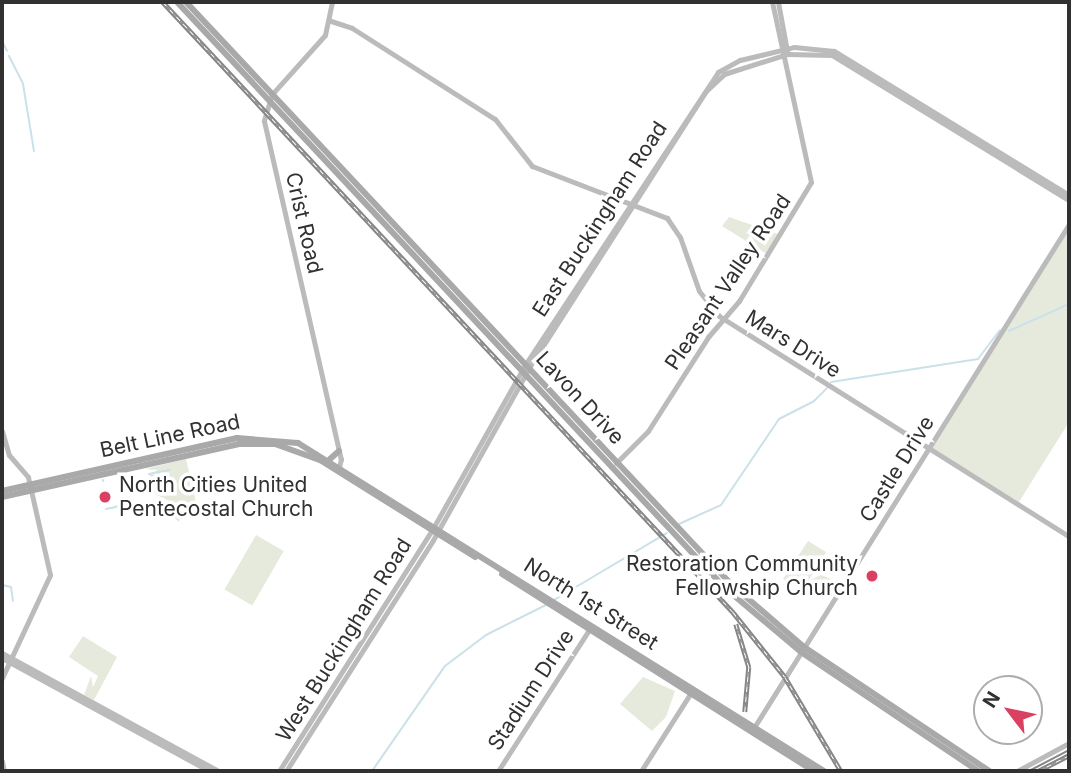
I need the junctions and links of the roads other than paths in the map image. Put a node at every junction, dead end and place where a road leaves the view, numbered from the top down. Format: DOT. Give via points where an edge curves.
graph roads {
  1 [pos="177,2"];
  2 [pos="186,2"];
  3 [pos="332,2"];
  4 [pos="772,2"];
  5 [pos="778,2"];
  6 [pos="331,20"];
  7 [pos="786,51"];
  8 [pos="271,97"];
  9 [pos="1069,198"];
  10 [pos="631,203"];
  11 [pos="1069,224"];
  12 [pos="723,319"];
  13 [pos="525,370"];
  14 [pos="2,431"];
  15 [pos="928,448"];
  16 [pos="340,451"];
  17 [pos="330,459"];
  18 [pos="614,465"];
  19 [pos="339,468"];
  20 [pos="95,473"];
  21 [pos="31,487"];
  22 [pos="2,491"];
  23 [pos="2,497"];
  24 [pos="436,529"];
  25 [pos="1069,536"];
  26 [pos="412,562"];
  27 [pos="708,566"];
  28 [pos="409,579"];
  29 [pos="725,588"];
  30 [pos="746,598"];
  31 [pos="555,604"];
  32 [pos="590,627"];
  33 [pos="802,649"];
  34 [pos="2,655"];
  35 [pos="10,660"];
  36 [pos="2,678"];
  37 [pos="692,691"];
  38 [pos="753,729"];
  39 [pos="1069,743"];
  40 [pos="2,761"];
  41 [pos="4,771"];
  42 [pos="209,771"];
  43 [pos="218,771"];
  44 [pos="279,771"];
  45 [pos="286,771"];
  46 [pos="498,771"];
  47 [pos="641,771"];
  48 [pos="814,771"];
  49 [pos="824,771"];
  50 [pos="978,771"];
  51 [pos="989,771"];
  52 [pos="1017,771"];
  1 -- 8 [label="main road, Lavon Drive"];
  2 -- 8 [label="main road, Lavon Drive"];
  3 -- 6 [label="main road"];
  4 -- 7 [label="main road, Pleasant Valley Road"];
  5 -- 7 [label="main road, Pleasant Valley Road"];
  6 -- 8 [label="main road" via="307,60"];
  6 -- 10 [label="main road, Mars Drive" via="352,27 495,119 532,166"];
  7 -- 9 [label="main road, East Buckingham Road" via="817,47 844,55"];
  7 -- 10 [label="main road, East Buckingham Road" via="740,65 714,82"];
  7 -- 12 [label="main road, Pleasant Valley Road" via="811,182"];
  8 -- 13 [label="main road, Lavon Drive"];
  8 -- 16 [label="main road, Crist Road" via="265,125"];
  10 -- 12 [label="main road, Mars Drive" via="661,214 676,227 699,291"];
  10 -- 13 [label="main road, East Buckingham Road"];
  11 -- 15 [label="main road, Castle Drive"];
  12 -- 15 [label="main road, Mars Drive"];
  12 -- 18 [label="main road, Pleasant Valley Road" via="648,431"];
  13 -- 18 [label="main road, Lavon Drive"];
  13 -- 24 [label="main road, East Buckingham Road"];
  14 -- 21 [label="main road" via="6,449"];
  15 -- 25 [label="main road, Mars Drive"];
  15 -- 33 [label="main road, Castle Drive"];
  16 -- 17 [label="main road"];
  16 -- 19 [label="main road, Crist Road"];
  17 -- 19 [label="main road, Belt Line Road"];
  17 -- 20 [label="main road, Belt Line Road" via="298,443 260,436"];
  18 -- 27 [label="main road, Lavon Drive"];
  19 -- 20 [label="main road, Belt Line Road" via="296,449 261,442"];
  19 -- 24 [label="main road, North 1st Street"];
  20 -- 21 [label="main road, Belt Line Road"];
  21 -- 22 [label="main road, Belt Line Road"];
  21 -- 23 [label="main road, Belt Line Road"];
  21 -- 35 [label="main road" via="50,579"];
  24 -- 26 [label="main road, West Buckingham Road"];
  24 -- 28 [label="main road, West Buckingham Road"];
  24 -- 31 [label="main road, North 1st Street"];
  26 -- 28 [label="main road"];
  26 -- 44 [label="main road, West Buckingham Road"];
  27 -- 29 [label="main road, Lavon Drive"];
  27 -- 30 [label="main road, Lavon Drive"];
  28 -- 45 [label="main road, West Buckingham Road"];
  29 -- 30 [label="main road"];
  29 -- 33 [label="main road, Lavon Drive"];
  30 -- 33 [label="main road, Lavon Drive"];
  31 -- 32 [label="main road, North 1st Street"];
  31 -- 32 [label="main road, North 1st Street"];
  32 -- 37 [label="main road, North 1st Street"];
  32 -- 46 [label="main road, Stadium Drive"];
  33 -- 38 [label="main road, Castle Drive"];
  33 -- 50 [label="main road, Lavon Drive"];
  33 -- 51 [label="main road, Lavon Drive"];
  34 -- 35 [label="main road"];
  35 -- 36 [label="main road"];
  35 -- 42 [label="main road"];
  35 -- 43 [label="main road"];
  37 -- 38 [label="main road, North 1st Street"];
  37 -- 47 [label="main road"];
  38 -- 48 [label="main road, North 1st Street"];
  38 -- 49 [label="main road, North 1st Street"];
  39 -- 52 [label="main road"];
  40 -- 41 [label="main road"];
}
